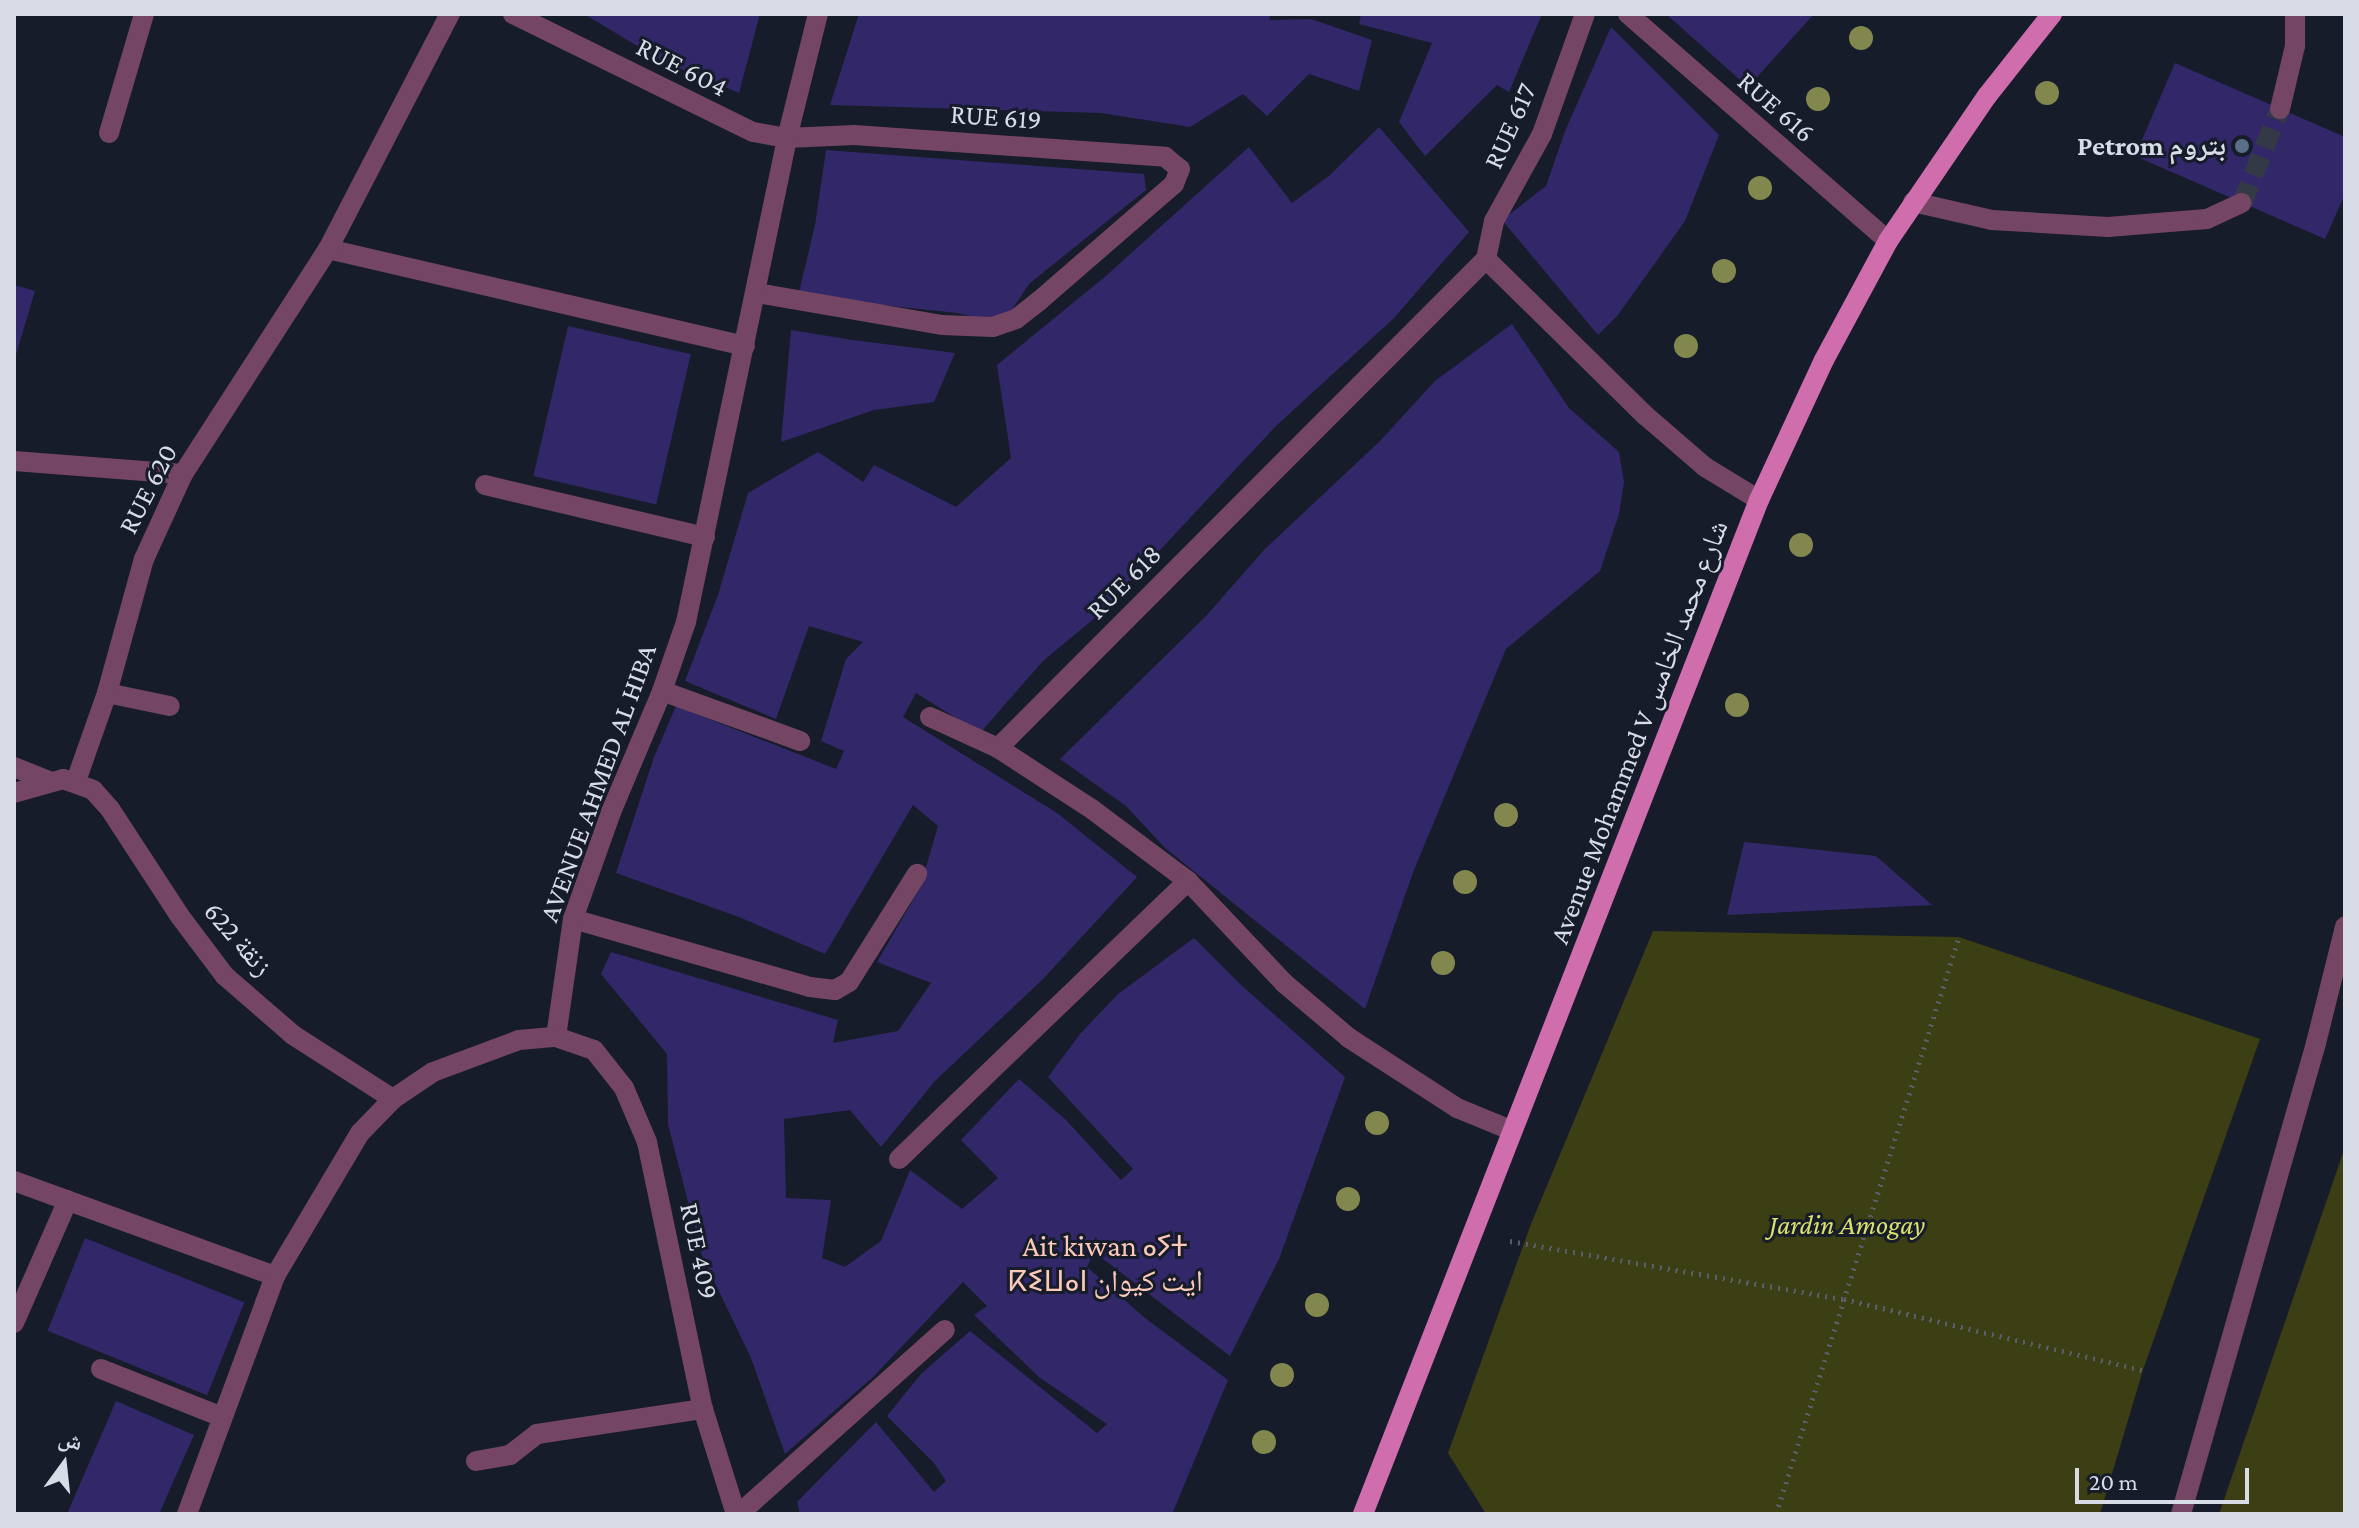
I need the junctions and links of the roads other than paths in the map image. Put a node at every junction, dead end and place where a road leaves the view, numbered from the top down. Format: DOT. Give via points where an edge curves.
graph roads {
  1 [pos="144,14"];
  2 [pos="450,14"];
  3 [pos="513,14"];
  4 [pos="818,14"];
  5 [pos="1585,14"];
  6 [pos="1628,14"];
  7 [pos="2052,14"];
  8 [pos="2295,14"];
  9 [pos="2280,109"];
  10 [pos="109,133"];
  11 [pos="787,138"];
  12 [pos="1913,202"];
  13 [pos="2242,203"];
  14 [pos="1888,241"];
  15 [pos="328,249"];
  16 [pos="1486,259"];
  17 [pos="756,293"];
  18 [pos="745,346"];
  19 [pos="14,461"];
  20 [pos="183,474"];
  21 [pos="485,485"];
  22 [pos="1759,500"];
  23 [pos="705,537"];
  24 [pos="662,691"];
  25 [pos="107,693"];
  26 [pos="170,706"];
  27 [pos="930,717"];
  28 [pos="800,741"];
  29 [pos="998,748"];
  30 [pos="14,767"];
  31 [pos="48,781"];
  32 [pos="76,781"];
  33 [pos="14,793"];
  34 [pos="917,874"];
  35 [pos="1188,881"];
  36 [pos="573,919"];
  37 [pos="2345,927"];
  38 [pos="556,1037"];
  39 [pos="393,1099"];
  40 [pos="1511,1130"];
  41 [pos="899,1159"];
  42 [pos="14,1181"];
  43 [pos="68,1200"];
  44 [pos="275,1276"];
  45 [pos="14,1323"];
  46 [pos="945,1330"];
  47 [pos="101,1369"];
  48 [pos="703,1409"];
  49 [pos="222,1417"];
  50 [pos="476,1461"];
  51 [pos="187,1514"];
  52 [pos="738,1514"];
  53 [pos="1363,1514"];
  54 [pos="2181,1514"];
  1 -- 10 [label="street"];
  2 -- 15 [label="street, RUE 620"];
  3 -- 11 [label="street, RUE 604" via="722,119"];
  4 -- 11 [label="street, AVENUE AHMED AL HIBA"];
  5 -- 16 [label="street, RUE 617" via="1542,134 1494,221"];
  6 -- 14 [label="street, RUE 616"];
  7 -- 12 [label="main road, Avenue Mohammed V شارع محمد الخامس"];
  8 -- 9 [label="street" via="2295,46"];
  11 -- 17 [label="street, AVENUE AHMED AL HIBA"];
  11 -- 17 [label="street, RUE 619" via="854,135 1165,157 1180,169 1174,184 1039,301 1016,319 993,327 942,325"];
  12 -- 13 [label="street" via="1992,220 2108,227 2207,219"];
  12 -- 14 [label="main road, Avenue Mohammed V شارع محمد الخامس"];
  14 -- 22 [label="main road, Avenue Mohammed V شارع محمد الخامس" via="1824,360"];
  15 -- 18 [label="street"];
  15 -- 20 [label="street, RUE 620"];
  16 -- 22 [label="street" via="1705,467"];
  16 -- 29 [label="street, RUE 618"];
  17 -- 18 [label="street, AVENUE AHMED AL HIBA"];
  18 -- 23 [label="street, AVENUE AHMED AL HIBA"];
  19 -- 20 [label="street"];
  20 -- 25 [label="street, RUE 620" via="144,559"];
  21 -- 23 [label="street"];
  22 -- 40 [label="main road, Avenue Mohammed V شارع محمد الخامس"];
  23 -- 24 [label="street, AVENUE AHMED AL HIBA" via="686,622"];
  24 -- 28 [label="street"];
  24 -- 36 [label="street, AVENUE AHMED AL HIBA"];
  25 -- 26 [label="street"];
  25 -- 32 [label="street, RUE 620"];
  27 -- 29 [label="street"];
  29 -- 35 [label="street"];
  30 -- 31 [label="street"];
  31 -- 32 [label="street"];
  31 -- 33 [label="street"];
  32 -- 39 [label="street, زنقة 622" via="110,809 225,976 293,1035"];
  34 -- 36 [label="street" via="849,982 835,990"];
  35 -- 40 [label="street" via="1284,983 1349,1038 1457,1108"];
  35 -- 41 [label="street"];
  36 -- 38 [label="street, AVENUE AHMED AL HIBA"];
  37 -- 54 [label="street"];
  38 -- 39 [label="street" via="519,1040 433,1072"];
  38 -- 48 [label="street, RUE 409" via="594,1050 624,1088 647,1142"];
  39 -- 44 [label="street" via="360,1133"];
  40 -- 53 [label="main road, Avenue Mohammed V شارع محمد الخامس"];
  42 -- 43 [label="street"];
  43 -- 44 [label="street"];
  43 -- 45 [label="street"];
  44 -- 49 [label="street"];
  46 -- 52 [label="street"];
  47 -- 49 [label="street"];
  48 -- 50 [label="street" via="537,1434 510,1455"];
  48 -- 52 [label="street, RUE 409"];
  49 -- 51 [label="street"];
}
